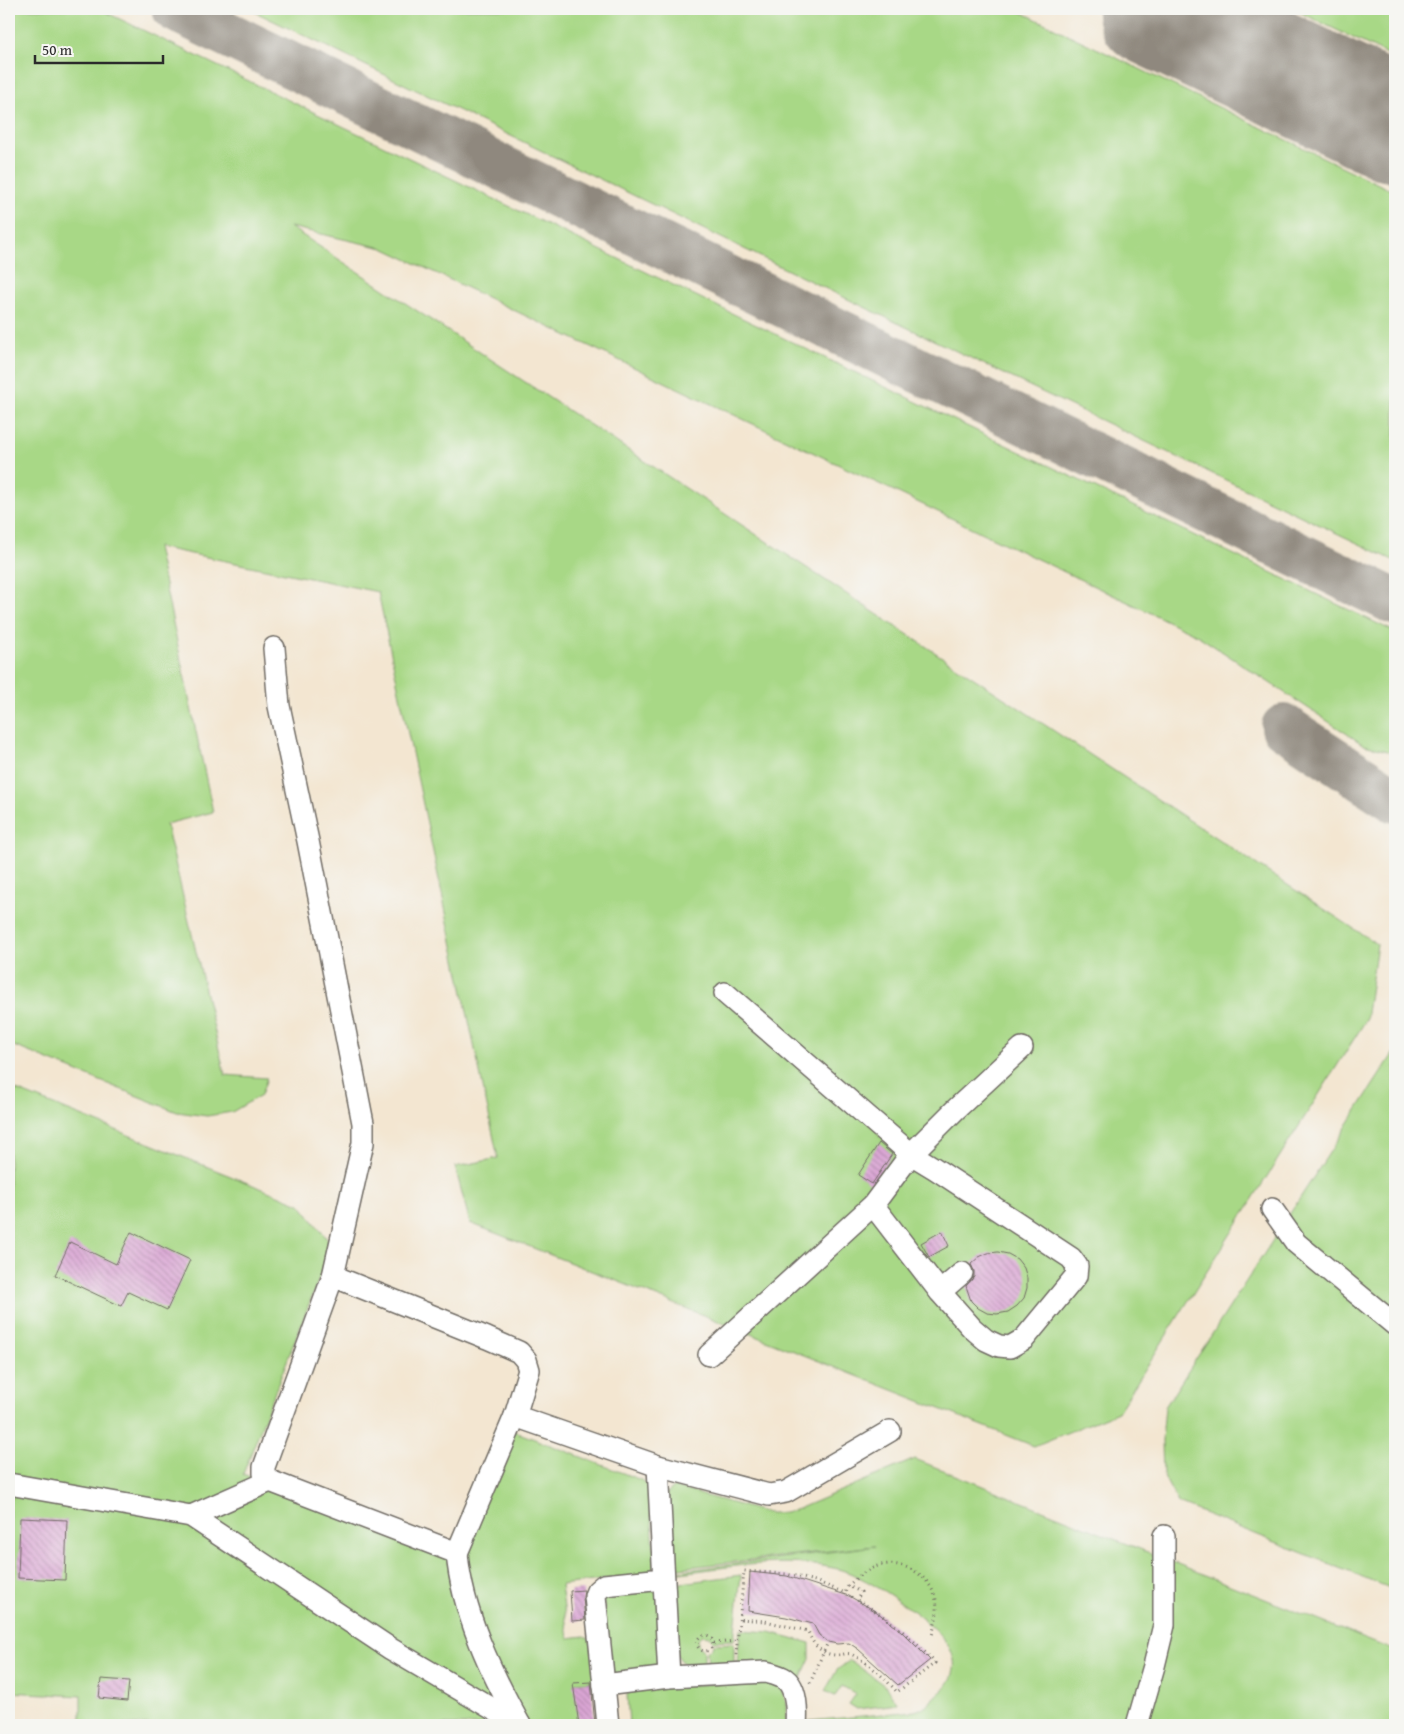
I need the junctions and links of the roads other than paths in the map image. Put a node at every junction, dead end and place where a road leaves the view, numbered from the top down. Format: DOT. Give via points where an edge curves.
graph roads {
  1 [pos="274,648"];
  2 [pos="725,993"];
  3 [pos="1022,1048"];
  4 [pos="911,1154"];
  5 [pos="873,1205"];
  6 [pos="1272,1209"];
  7 [pos="962,1273"];
  8 [pos="333,1276"];
  9 [pos="940,1292"];
  10 [pos="1395,1325"];
  11 [pos="709,1355"];
  12 [pos="515,1416"];
  13 [pos="890,1431"];
  14 [pos="658,1466"];
  15 [pos="270,1481"];
  16 [pos="9,1484"];
  17 [pos="191,1516"];
  18 [pos="1164,1536"];
  19 [pos="457,1553"];
  20 [pos="663,1579"];
  21 [pos="669,1677"];
  22 [pos="604,1685"];
  23 [pos="520,1725"];
  24 [pos="608,1725"];
  25 [pos="796,1725"];
  26 [pos="1137,1725"];
  1 -- 8 [label="lane" via="279,706 364,1123"];
  2 -- 4 [label="lane"];
  3 -- 4 [label="lane"];
  4 -- 5 [label="lane"];
  4 -- 9 [label="lane" via="1071,1258 1076,1266 1076,1276 1024,1339 1010,1347 986,1340"];
  5 -- 9 [label="lane"];
  5 -- 11 [label="lane"];
  6 -- 10 [label="lane" via="1296,1243"];
  7 -- 9 [label="lane"];
  8 -- 12 [label="lane" via="519,1352 529,1370"];
  8 -- 15 [label="lane" via="264,1467 264,1474"];
  12 -- 14 [label="lane"];
  12 -- 19 [label="lane"];
  13 -- 14 [label="lane" via="778,1494 769,1495"];
  14 -- 20 [label="lane"];
  15 -- 17 [label="lane"];
  15 -- 19 [label="lane"];
  16 -- 17 [label="lane"];
  17 -- 23 [label="lane" via="391,1649"];
  18 -- 26 [label="lane" via="1164,1625"];
  19 -- 23 [label="lane" via="464,1595 480,1643"];
  20 -- 21 [label="lane"];
  20 -- 22 [label="lane" via="604,1585 597,1591 595,1602"];
  21 -- 22 [label="lane"];
  21 -- 25 [label="lane" via="766,1672 777,1675 787,1680 793,1691"];
  22 -- 24 [label="lane"];
}
